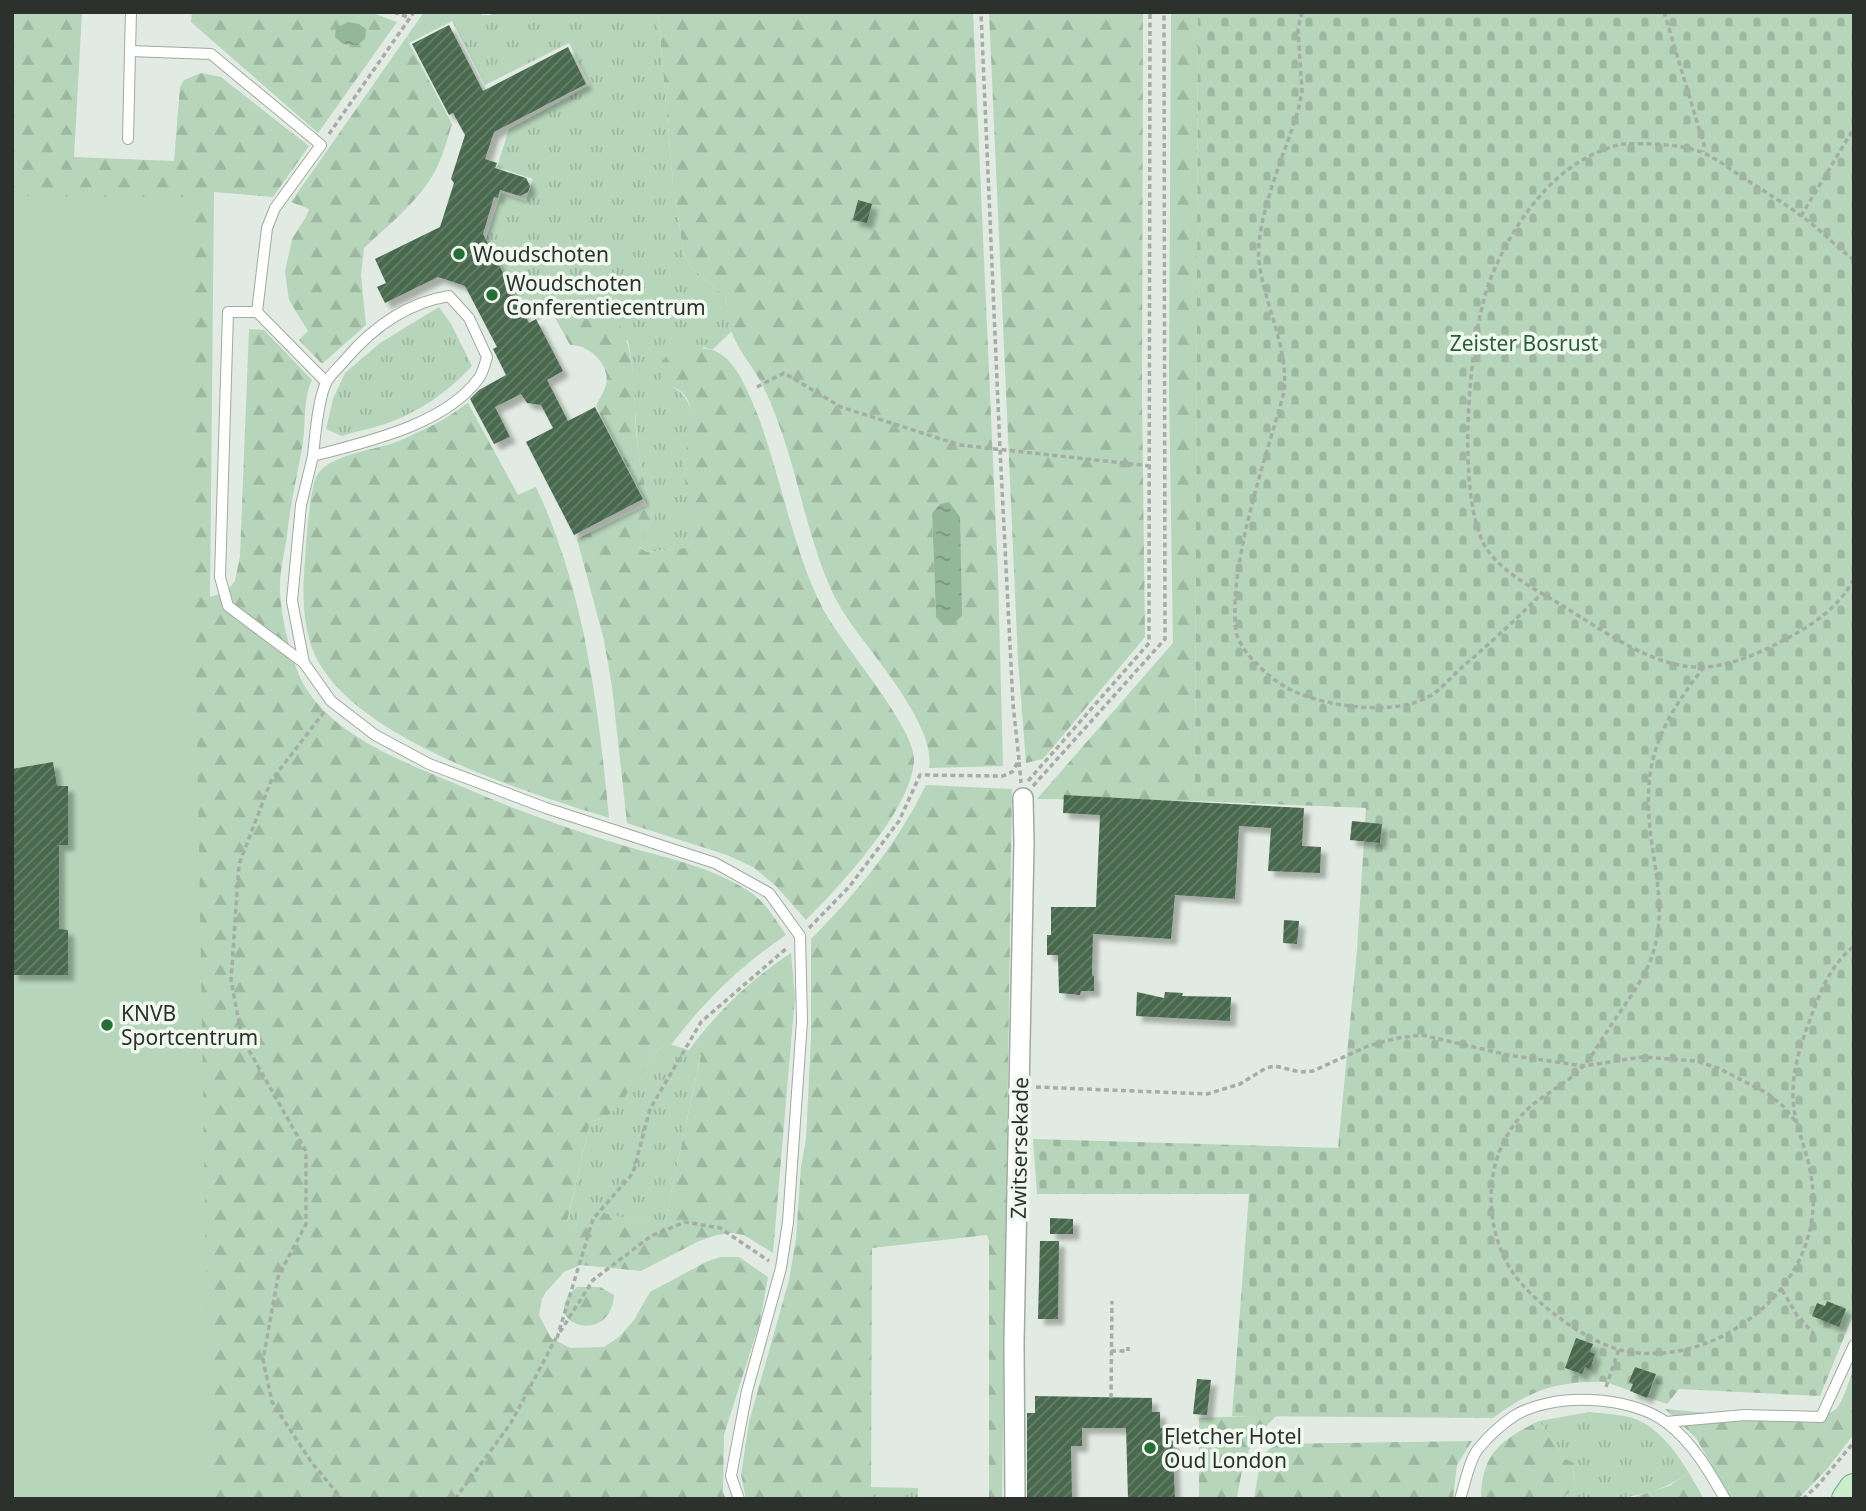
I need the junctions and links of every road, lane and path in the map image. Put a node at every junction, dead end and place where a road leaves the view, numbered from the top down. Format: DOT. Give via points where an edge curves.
graph roads {
  1 [pos="131,12"];
  2 [pos="394,12"];
  3 [pos="414,12"];
  4 [pos="981,12"];
  5 [pos="1150,12"];
  6 [pos="1164,12"];
  7 [pos="1302,12"];
  8 [pos="1664,12"];
  9 [pos="410,18"];
  10 [pos="130,51"];
  11 [pos="1854,128"];
  12 [pos="128,139"];
  13 [pos="321,145"];
  14 [pos="1703,152"];
  15 [pos="1801,216"];
  16 [pos="1854,260"];
  17 [pos="257,312"];
  18 [pos="326,382"];
  19 [pos="757,387"];
  20 [pos="1000,449"];
  21 [pos="313,456"];
  22 [pos="1150,466"];
  23 [pos="1854,579"];
  24 [pos="1542,593"];
  25 [pos="304,663"];
  26 [pos="1704,667"];
  27 [pos="331,701"];
  28 [pos="1019,760"];
  29 [pos="1023,798"];
  30 [pos="800,936"];
  31 [pos="1854,946"];
  32 [pos="1584,1066"];
  33 [pos="1020,1087"];
  34 [pos="1796,1123"];
  35 [pos="781,1268"];
  36 [pos="1782,1290"];
  37 [pos="1112,1301"];
  38 [pos="1814,1334"];
  39 [pos="557,1338"];
  40 [pos="1854,1345"];
  41 [pos="1128,1347"];
  42 [pos="1619,1349"];
  43 [pos="1111,1352"];
  44 [pos="1111,1398"];
  45 [pos="1602,1401"];
  46 [pos="1666,1422"];
  47 [pos="1854,1441"];
  48 [pos="1854,1489"];
  49 [pos="342,1499"];
  50 [pos="455,1499"];
  51 [pos="739,1499"];
  52 [pos="1015,1499"];
  53 [pos="1460,1499"];
  54 [pos="1725,1499"];
  55 [pos="1802,1499"];
  56 [pos="1847,1499"];
  1 -- 10 [label="lane"];
  2 -- 9 [label="path"];
  3 -- 9 [label="path"];
  4 -- 20 [label="path"];
  5 -- 22 [label="path"];
  6 -- 29 [label="path" via="1165,639"];
  7 -- 24 [label="path" via="1298,29 1302,91 1260,235 1262,278 1284,369 1284,392 1243,543 1237,634 1261,669 1292,690 1335,704 1403,706 1430,696"];
  8 -- 14 [label="path"];
  9 -- 13 [label="path"];
  10 -- 12 [label="lane"];
  10 -- 13 [label="lane" via="211,54"];
  11 -- 15 [label="path"];
  13 -- 17 [label="lane" via="275,208 267,228"];
  14 -- 15 [label="path"];
  14 -- 24 [label="path" via="1621,144 1588,156 1558,178 1528,211 1489,282 1474,355 1468,418 1472,505 1484,545 1501,565"];
  15 -- 16 [label="path"];
  17 -- 18 [label="lane"];
  17 -- 25 [label="lane" via="229,312 220,577 228,606"];
  18 -- 21 [label="lane"];
  18 -- 21 [label="lane" via="384,320 427,300 449,296 469,318 487,357 480,376 464,394 426,419"];
  19 -- 20 [label="path" via="784,373 841,407 960,445"];
  20 -- 22 [label="path"];
  20 -- 28 [label="path"];
  21 -- 25 [label="lane" via="301,505 292,601"];
  22 -- 28 [label="path" via="1149,643 1022,788"];
  23 -- 26 [label="path" via="1828,613 1796,634 1745,659"];
  24 -- 26 [label="path" via="1657,659"];
  25 -- 27 [label="lane"];
  26 -- 32 [label="path" via="1667,719 1647,784 1659,889 1658,937 1639,983"];
  27 -- 30 [label="lane" via="375,735 429,764 715,863 769,893"];
  27 -- 49 [label="path" via="271,781 239,864 230,980 242,1038 306,1151 306,1224 278,1277 263,1360 272,1402"];
  28 -- 30 [label="path" via="1012,772 1003,776 920,775 899,821 849,887"];
  29 -- 33 [label="street, Zwitsersekade"];
  30 -- 35 [label="lane" via="802,1021"];
  30 -- 39 [label="path" via="701,1022 650,1109 634,1173 593,1219"];
  31 -- 34 [label="path" via="1829,975 1805,1031 1792,1094"];
  32 -- 33 [label="path" via="1422,1035 1368,1046 1313,1071 1266,1068 1240,1084 1207,1094"];
  32 -- 34 [label="path" via="1642,1057 1696,1061 1767,1093"];
  32 -- 42 [label="path" via="1528,1109 1512,1128 1494,1169 1490,1211 1495,1238 1520,1284 1563,1320"];
  33 -- 52 [label="street, Zwitsersekade"];
  34 -- 36 [label="path" via="1811,1172 1812,1224 1803,1254"];
  35 -- 39 [label="path" via="720,1228 685,1222 651,1236 593,1280"];
  35 -- 51 [label="lane" via="747,1391 731,1476"];
  36 -- 38 [label="path"];
  36 -- 42 [label="path" via="1744,1324 1701,1345 1661,1353"];
  37 -- 43 [label="path"];
  39 -- 50 [label="path" via="511,1423"];
  40 -- 46 [label="lane" via="1821,1417"];
  41 -- 43 [label="path" via="1128,1351"];
  42 -- 45 [label="path"];
  43 -- 44 [label="path"];
  45 -- 46 [label="lane"];
  45 -- 53 [label="lane" via="1555,1401 1514,1416 1476,1451"];
  46 -- 54 [label="lane" via="1698,1455"];
  47 -- 55 [label="path"];
  48 -- 56 [label="main road"];
}
